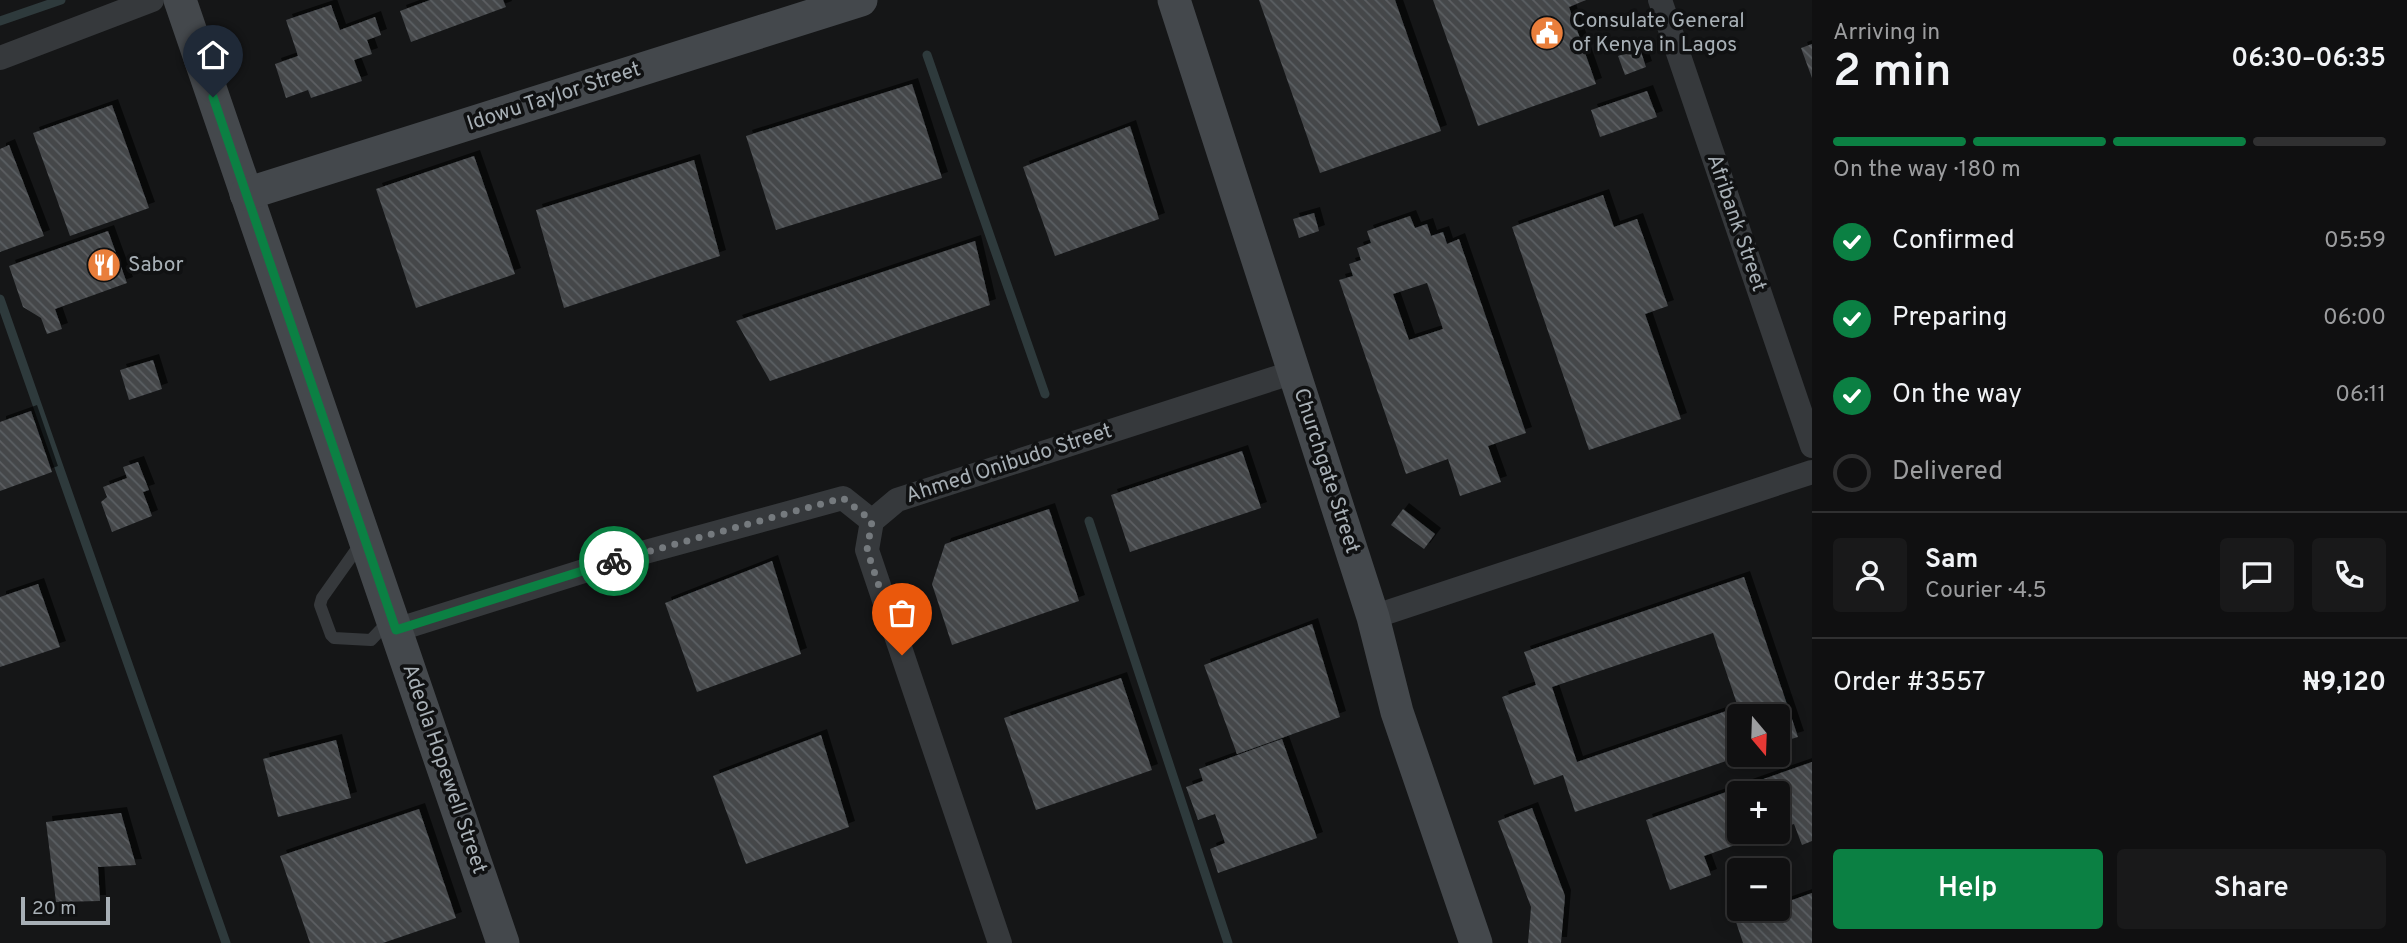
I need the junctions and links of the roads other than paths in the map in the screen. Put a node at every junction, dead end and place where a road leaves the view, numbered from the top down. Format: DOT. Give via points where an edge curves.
graph roads {
  1 [pos="152,0"];
  2 [pos="180,0"];
  3 [pos="861,0"];
  4 [pos="1174,0"];
  5 [pos="1660,0"];
  6 [pos="0,58"];
  7 [pos="246,194"];
  8 [pos="1294,372"];
  9 [pos="1812,446"];
  10 [pos="1812,472"];
  11 [pos="872,521"];
  12 [pos="364,538"];
  13 [pos="1373,618"];
  14 [pos="394,624"];
  15 [pos="503,943"];
  16 [pos="1000,943"];
  17 [pos="1476,943"];
  1 -- 6 [label="street"];
  2 -- 7 [label="street, Adeola Hopewell Street"];
  3 -- 7 [label="street, Idowu Taylor Street"];
  4 -- 8 [label="street, Churchgate Street"];
  5 -- 9 [label="street, Afribank Street"];
  7 -- 12 [label="street, Adeola Hopewell Street"];
  8 -- 11 [label="street, Ahmed Onibudo Street" via="897,500"];
  8 -- 13 [label="street, Churchgate Street"];
  10 -- 13 [label="street"];
  11 -- 14 [label="street" via="843,498"];
  11 -- 16 [label="street" via="867,550"];
  12 -- 14 [label="street, Adeola Hopewell Street"];
  12 -- 14 [label="lane" via="320,604 334,638 371,640"];
  13 -- 17 [label="street, Churchgate Street" via="1397,712"];
  14 -- 15 [label="street, Adeola Hopewell Street"];
}
